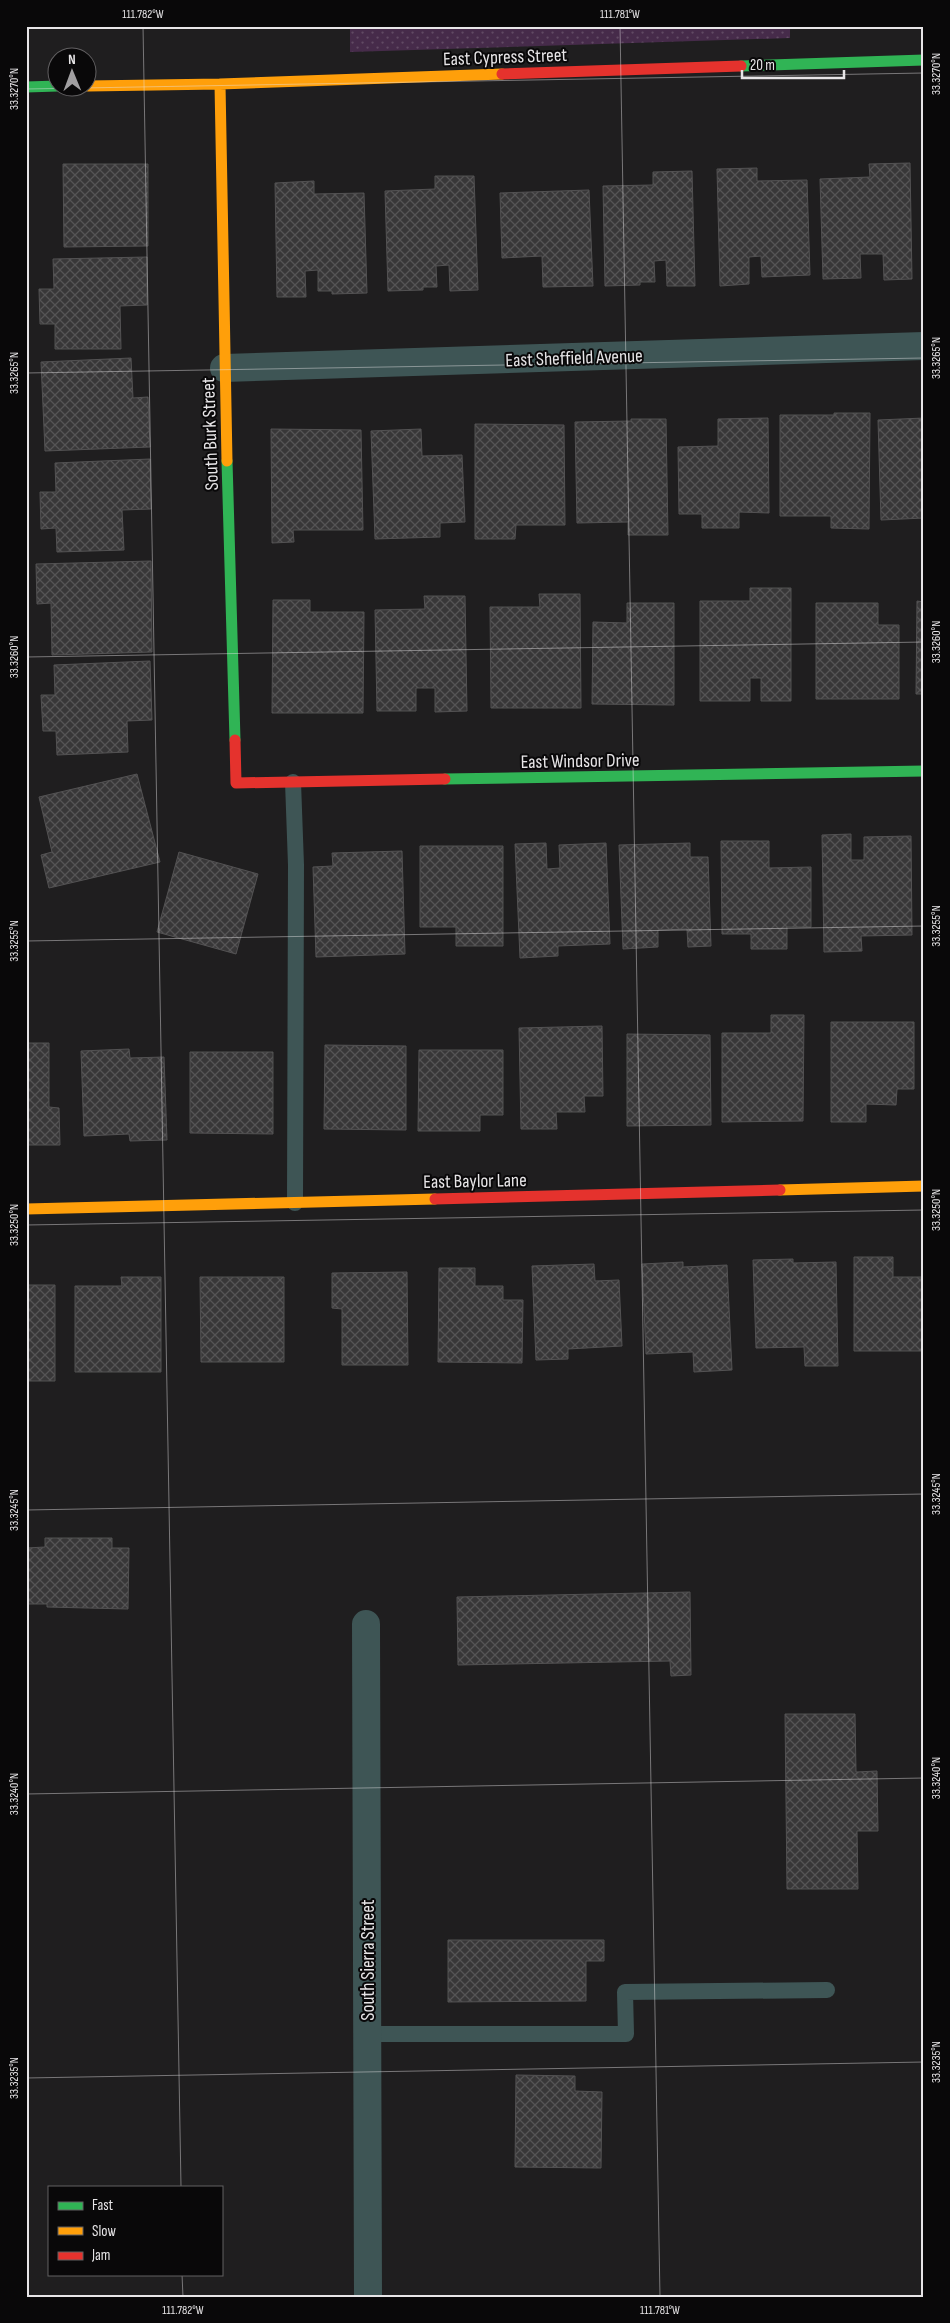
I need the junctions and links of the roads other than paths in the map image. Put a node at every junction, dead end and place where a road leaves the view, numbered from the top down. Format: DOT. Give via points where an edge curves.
graph roads {
  1 [pos="924,60"];
  2 [pos="220,84"];
  3 [pos="48,86"];
  4 [pos="98,86"];
  5 [pos="26,87"];
  6 [pos="924,346"];
  7 [pos="224,368"];
  8 [pos="924,771"];
  9 [pos="293,782"];
  10 [pos="236,783"];
  11 [pos="924,1186"];
  12 [pos="295,1203"];
  13 [pos="26,1209"];
  14 [pos="366,1624"];
  15 [pos="827,1990"];
  16 [pos="368,2034"];
  17 [pos="368,2297"];
  1 -- 2 [label="street, East Cypress Street"];
  2 -- 4 [label="street, East Cypress Street"];
  2 -- 7 [label="street, South Burk Street"];
  3 -- 5 [label="street"];
  6 -- 7 [label="street, East Sheffield Avenue"];
  7 -- 10 [label="street, South Burk Street"];
  8 -- 9 [label="street, East Windsor Drive"];
  9 -- 10 [label="street, East Windsor Drive"];
  9 -- 12 [label="lane" via="296,865"];
  11 -- 12 [label="street, East Baylor Lane"];
  12 -- 13 [label="street, East Baylor Lane"];
  14 -- 16 [label="street, South Sierra Street"];
  15 -- 16 [label="lane" via="625,1992 626,2034"];
  16 -- 17 [label="street, South Sierra Street"];
}
